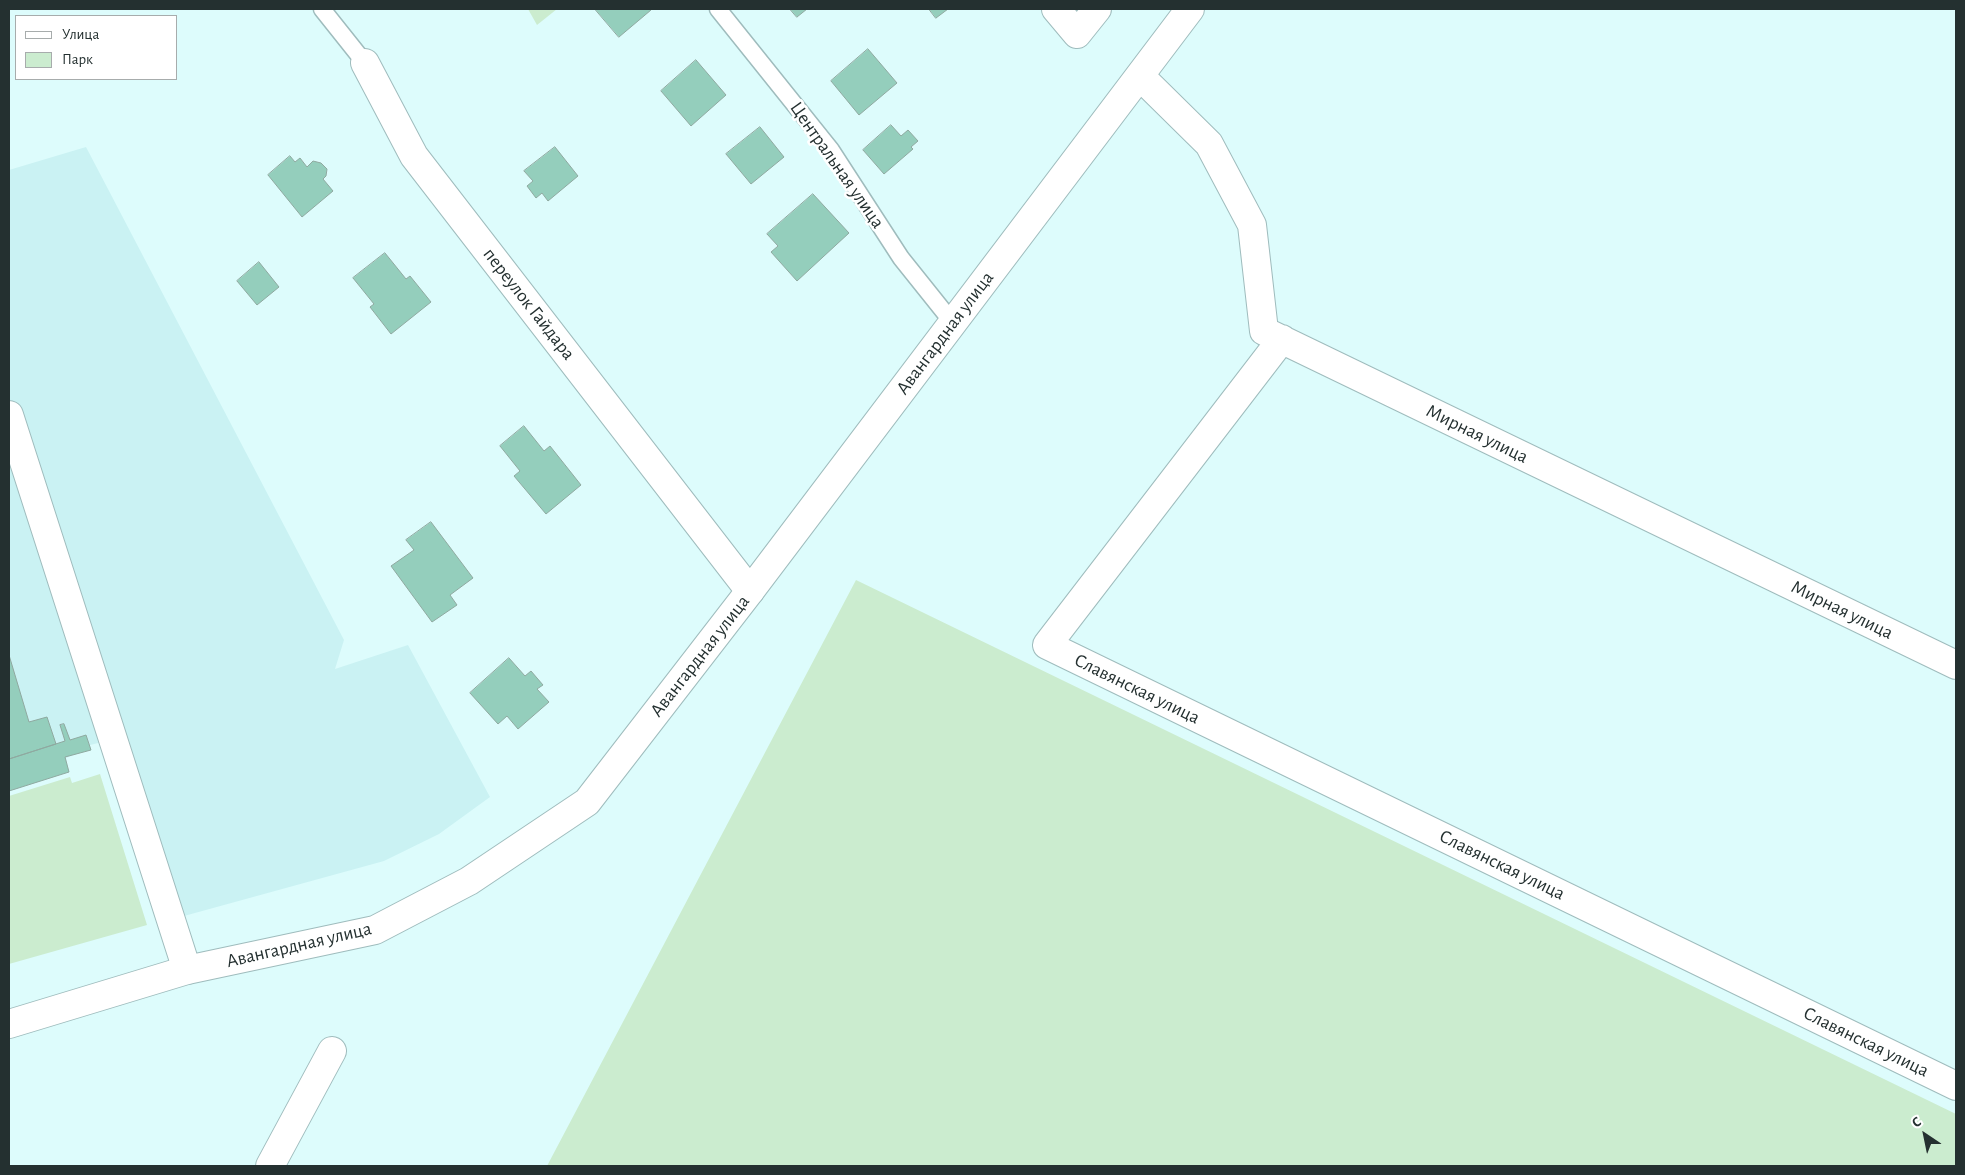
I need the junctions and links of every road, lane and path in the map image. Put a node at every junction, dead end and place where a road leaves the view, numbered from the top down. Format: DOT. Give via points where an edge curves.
graph roads {
  1 [pos="322,9"];
  2 [pos="718,9"];
  3 [pos="1056,9"];
  4 [pos="1097,9"];
  5 [pos="1190,9"];
  6 [pos="366,63"];
  7 [pos="1140,76"];
  8 [pos="953,323"];
  9 [pos="1282,339"];
  10 [pos="9,415"];
  11 [pos="750,591"];
  12 [pos="1956,665"];
  13 [pos="187,970"];
  14 [pos="9,1024"];
  15 [pos="332,1052"];
  16 [pos="1956,1086"];
  17 [pos="270,1166"];
  1 -- 6 [label="lane, переулок Гайдара"];
  2 -- 8 [label="lane, Центральная улица" via="831,150 901,258"];
  3 -- 4 [label="street" via="1077,34"];
  5 -- 7 [label="street, Авангардная улица"];
  6 -- 11 [label="street, переулок Гайдара" via="414,156"];
  7 -- 8 [label="street, Авангардная улица"];
  7 -- 9 [label="street, Мирная улица" via="1209,144 1252,225 1264,331"];
  8 -- 11 [label="street, Авангардная улица"];
  9 -- 12 [label="street, Мирная улица"];
  9 -- 16 [label="street, Славянская улица" via="1047,645"];
  10 -- 13 [label="street"];
  11 -- 13 [label="street, Авангардная улица" via="587,802 469,882 375,930"];
  13 -- 14 [label="street, Авангардная улица"];
  15 -- 17 [label="street"];
}
